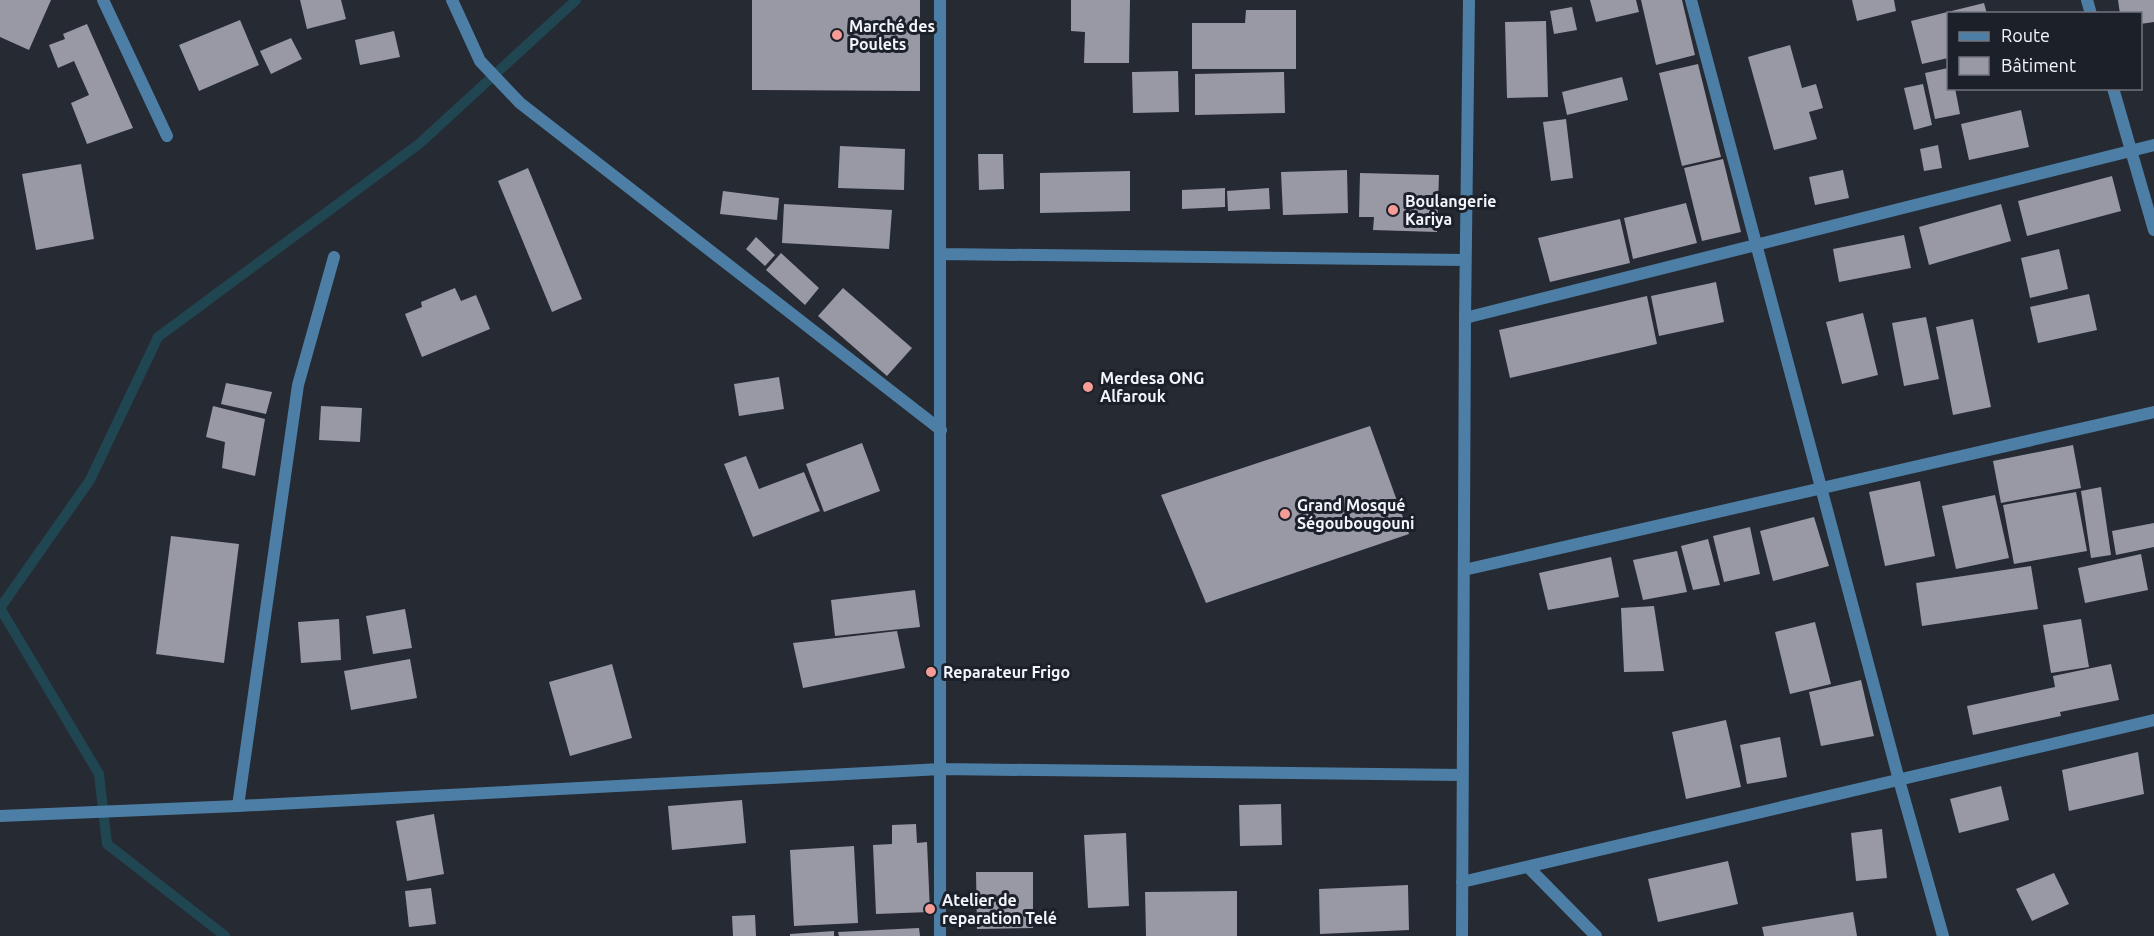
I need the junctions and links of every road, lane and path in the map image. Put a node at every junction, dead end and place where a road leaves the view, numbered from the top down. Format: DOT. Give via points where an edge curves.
graph roads {
  1 [pos="103,0"];
  2 [pos="452,0"];
  3 [pos="940,0"];
  4 [pos="1469,0"];
  5 [pos="1691,0"];
  6 [pos="2114,90"];
  7 [pos="167,136"];
  8 [pos="2154,145"];
  9 [pos="2131,151"];
  10 [pos="2154,230"];
  11 [pos="1757,245"];
  12 [pos="941,254"];
  13 [pos="334,256"];
  14 [pos="1466,260"];
  15 [pos="1465,318"];
  16 [pos="2154,412"];
  17 [pos="941,430"];
  18 [pos="1821,489"];
  19 [pos="1464,570"];
  20 [pos="2154,720"];
  21 [pos="941,769"];
  22 [pos="1463,775"];
  23 [pos="1899,780"];
  24 [pos="237,806"];
  25 [pos="0,816"];
  26 [pos="1528,867"];
  27 [pos="1462,882"];
  28 [pos="940,936"];
  29 [pos="1462,936"];
  30 [pos="1596,936"];
  31 [pos="1943,936"];
  1 -- 7 [label="street"];
  2 -- 17 [label="street" via="480,61 520,104"];
  3 -- 12 [label="street"];
  4 -- 14 [label="street"];
  5 -- 11 [label="street"];
  6 -- 9 [label="street"];
  8 -- 9 [label="street"];
  9 -- 10 [label="street"];
  9 -- 11 [label="street"];
  11 -- 15 [label="street"];
  11 -- 18 [label="street"];
  12 -- 14 [label="street"];
  12 -- 17 [label="street"];
  13 -- 24 [label="street" via="298,385"];
  14 -- 15 [label="street"];
  15 -- 19 [label="street"];
  16 -- 18 [label="street"];
  17 -- 21 [label="street"];
  18 -- 19 [label="street"];
  18 -- 23 [label="street"];
  19 -- 22 [label="street"];
  20 -- 23 [label="street"];
  21 -- 22 [label="street"];
  21 -- 24 [label="street"];
  21 -- 28 [label="street"];
  22 -- 27 [label="street"];
  23 -- 26 [label="street"];
  23 -- 31 [label="street"];
  24 -- 25 [label="street"];
  26 -- 27 [label="street"];
  26 -- 30 [label="street"];
  27 -- 29 [label="street"];
}
